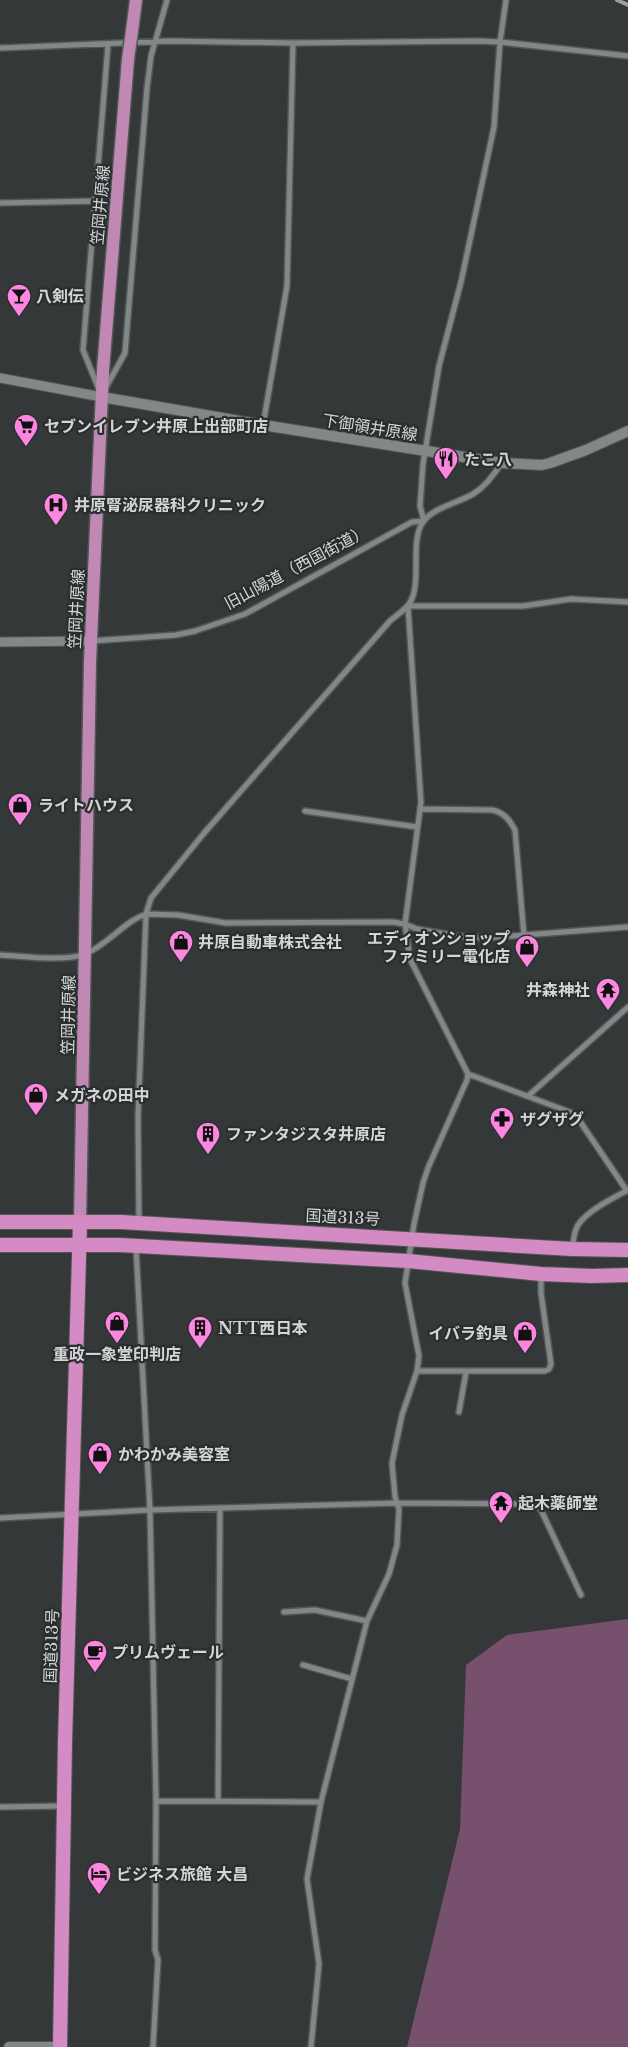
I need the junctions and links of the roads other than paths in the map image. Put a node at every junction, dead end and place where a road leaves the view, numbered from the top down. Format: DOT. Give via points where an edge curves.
graph roads {
  1 [pos="136,0"];
  2 [pos="167,0"];
  3 [pos="506,0"];
  4 [pos="156,42"];
  5 [pos="500,42"];
  6 [pos="292,43"];
  7 [pos="108,45"];
  8 [pos="0,48"];
  9 [pos="628,56"];
  10 [pos="96,201"];
  11 [pos="0,203"];
  12 [pos="0,378"];
  13 [pos="102,397"];
  14 [pos="263,425"];
  15 [pos="628,431"];
  16 [pos="425,450"];
  17 [pos="502,463"];
  18 [pos="424,521"];
  19 [pos="628,602"];
  20 [pos="408,606"];
  21 [pos="91,641"];
  22 [pos="0,642"];
  23 [pos="420,809"];
  24 [pos="305,811"];
  25 [pos="417,827"];
  26 [pos="146,914"];
  27 [pos="405,924"];
  28 [pos="628,927"];
  29 [pos="524,936"];
  30 [pos="85,954"];
  31 [pos="0,955"];
  32 [pos="628,1007"];
  33 [pos="468,1074"];
  34 [pos="528,1096"];
  35 [pos="628,1190"];
  36 [pos="0,1222"];
  37 [pos="80,1222"];
  38 [pos="139,1223"];
  39 [pos="412,1238"];
  40 [pos="0,1245"];
  41 [pos="79,1246"];
  42 [pos="136,1247"];
  43 [pos="572,1249"];
  44 [pos="628,1250"];
  45 [pos="408,1261"];
  46 [pos="541,1274"];
  47 [pos="628,1275"];
  48 [pos="417,1371"];
  49 [pos="466,1372"];
  50 [pos="459,1412"];
  51 [pos="397,1504"];
  52 [pos="220,1508"];
  53 [pos="150,1510"];
  54 [pos="71,1514"];
  55 [pos="0,1518"];
  56 [pos="581,1595"];
  57 [pos="284,1612"];
  58 [pos="367,1621"];
  59 [pos="303,1665"];
  60 [pos="352,1679"];
  61 [pos="156,1801"];
  62 [pos="218,1801"];
  63 [pos="321,1802"];
  64 [pos="65,1806"];
  65 [pos="0,1807"];
  66 [pos="9,2047"];
  67 [pos="60,2047"];
  68 [pos="154,2047"];
  69 [pos="312,2047"];
  1 -- 13 [label="main road, 笠岡井原線, bridge" via="128,59"];
  2 -- 4 [label="street"];
  3 -- 5 [label="street"];
  4 -- 6 [label="street"];
  4 -- 7 [label="street"];
  4 -- 13 [label="street" via="147,88 125,353"];
  5 -- 6 [label="street"];
  5 -- 9 [label="street"];
  5 -- 16 [label="street" via="494,127 461,282 439,366"];
  6 -- 14 [label="street" via="287,286"];
  7 -- 8 [label="street"];
  7 -- 10 [label="street"];
  10 -- 11 [label="street"];
  10 -- 13 [label="street" via="83,350"];
  12 -- 13 [label="street"];
  13 -- 14 [label="main road, 下御領井原線"];
  13 -- 21 [label="main road, 笠岡井原線"];
  14 -- 16 [label="main road, 下御領井原線"];
  15 -- 17 [label="main road, 下御領井原線" via="550,463"];
  16 -- 17 [label="main road, 下御領井原線"];
  16 -- 18 [label="street" via="420,498"];
  17 -- 18 [label="street, 旧山陽道（西国街道）" via="485,485"];
  18 -- 20 [label="street" via="419,533 414,593"];
  18 -- 21 [label="street, 旧山陽道（西国街道）" via="412,522 245,614 176,635"];
  19 -- 20 [label="street" via="570,599 522,606"];
  20 -- 23 [label="street"];
  20 -- 26 [label="street" via="389,622 205,832 151,898"];
  21 -- 22 [label="street, 旧山陽道（西国街道）"];
  21 -- 30 [label="main road, 笠岡井原線"];
  23 -- 25 [label="street"];
  23 -- 29 [label="street" via="492,810 502,812 510,820 515,830"];
  24 -- 25 [label="street"];
  25 -- 27 [label="street"];
  26 -- 27 [label="street" via="178,915 226,923"];
  26 -- 30 [label="street"];
  26 -- 38 [label="street" via="138,1117"];
  27 -- 29 [label="street" via="457,936"];
  27 -- 33 [label="street" via="410,959"];
  28 -- 29 [label="street"];
  30 -- 31 [label="street" via="69,958"];
  30 -- 37 [label="main road, 笠岡井原線"];
  32 -- 34 [label="street"];
  33 -- 34 [label="street"];
  33 -- 39 [label="street" via="423,1183"];
  34 -- 35 [label="street" via="575,1114"];
  35 -- 43 [label="street" via="597,1208 579,1224"];
  36 -- 37 [label="highway"];
  37 -- 38 [label="highway, 国道313号"];
  37 -- 41 [label="highway, 国道313号"];
  38 -- 39 [label="highway, 国道313号"];
  39 -- 43 [label="highway, 国道313号"];
  39 -- 45 [label="street"];
  40 -- 41 [label="highway"];
  41 -- 42 [label="highway"];
  41 -- 54 [label="highway, 国道313号"];
  42 -- 45 [label="highway"];
  42 -- 53 [label="street"];
  43 -- 44 [label="highway, 国道313号"];
  45 -- 46 [label="highway"];
  45 -- 48 [label="street" via="405,1283 419,1356"];
  46 -- 47 [label="highway"];
  46 -- 49 [label="street" via="540,1293 551,1364 549,1369"];
  48 -- 49 [label="street"];
  48 -- 51 [label="street" via="402,1415 392,1463"];
  49 -- 50 [label="street"];
  51 -- 52 [label="street"];
  51 -- 56 [label="street" via="535,1504 541,1510"];
  51 -- 58 [label="street" via="400,1522 397,1545 389,1574"];
  52 -- 53 [label="street"];
  52 -- 62 [label="street"];
  53 -- 54 [label="street"];
  53 -- 61 [label="street"];
  54 -- 55 [label="street"];
  54 -- 64 [label="highway, 国道313号"];
  57 -- 58 [label="street" via="315,1610"];
  58 -- 60 [label="street"];
  59 -- 60 [label="street"];
  60 -- 63 [label="street"];
  61 -- 62 [label="street"];
  61 -- 68 [label="street" via="155,1950 158,1960"];
  62 -- 63 [label="street"];
  63 -- 69 [label="street" via="306,1879 319,1964"];
  64 -- 65 [label="street"];
  64 -- 67 [label="highway, 国道313号"];
  66 -- 67 [label="main road"];
}
